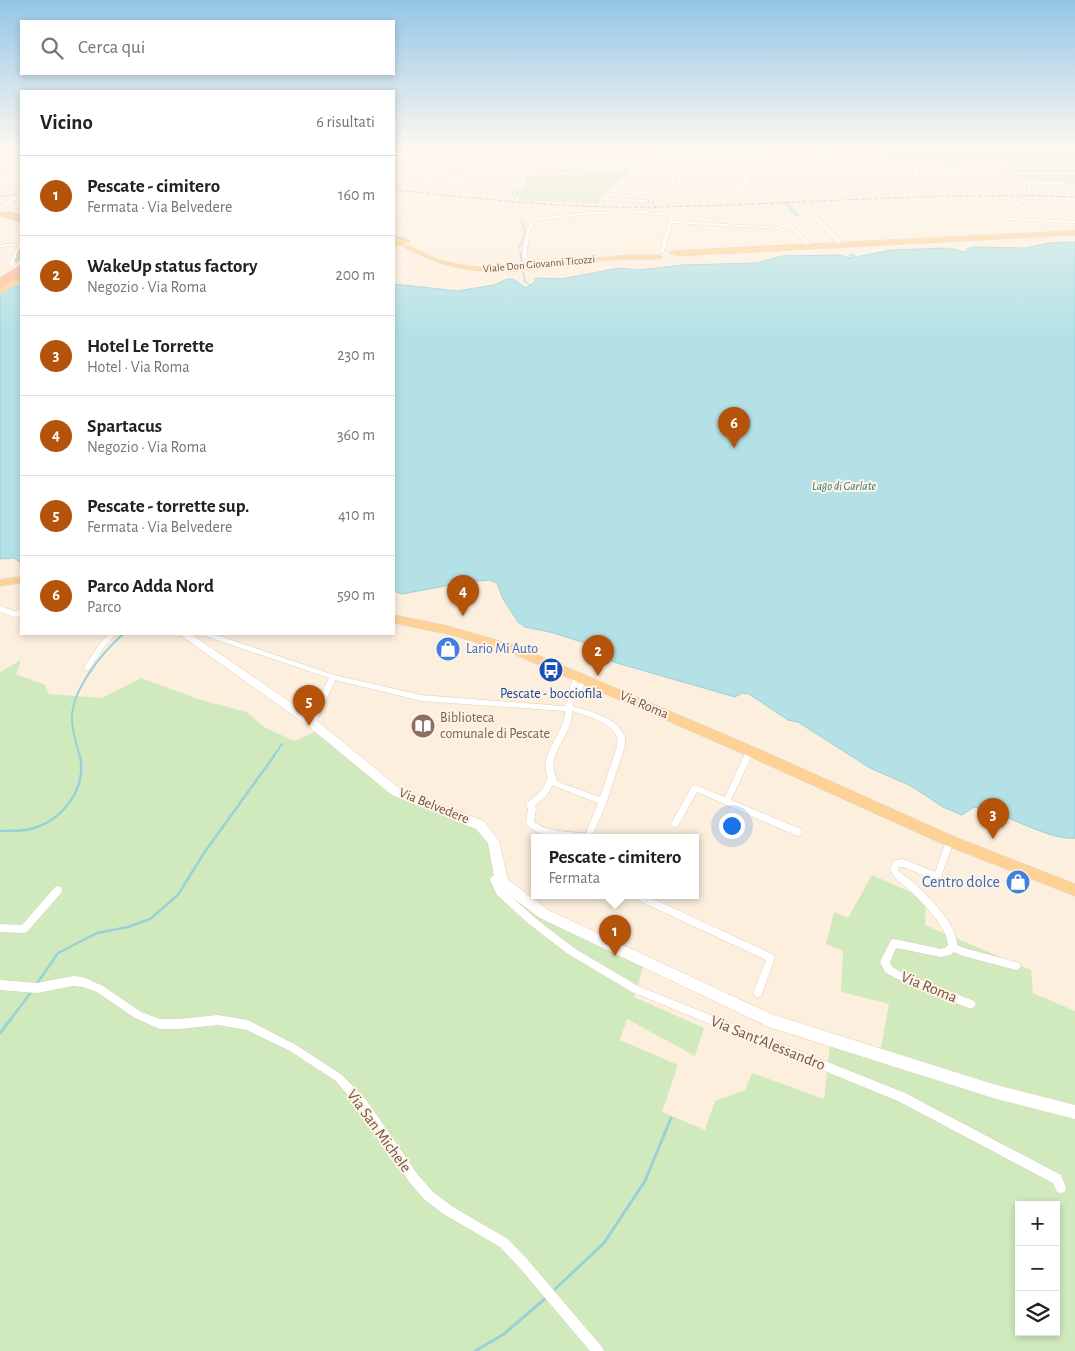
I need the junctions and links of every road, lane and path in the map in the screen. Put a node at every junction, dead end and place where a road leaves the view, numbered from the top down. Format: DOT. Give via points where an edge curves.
graph roads {
  1 [pos="3,212"];
  2 [pos="3,212"];
  3 [pos="999,212"];
  4 [pos="629,213"];
  5 [pos="799,216"];
  6 [pos="20,218"];
  7 [pos="20,218"];
  8 [pos="816,218"];
  9 [pos="671,222"];
  10 [pos="1075,222"];
  11 [pos="789,224"];
  12 [pos="1075,233"];
  13 [pos="400,242"];
  14 [pos="0,246"];
  15 [pos="842,246"];
  16 [pos="811,247"];
  17 [pos="20,248"];
  18 [pos="667,253"];
  19 [pos="562,263"];
  20 [pos="20,271"];
  21 [pos="0,284"];
  22 [pos="0,292"];
  23 [pos="20,580"];
  24 [pos="0,583"];
  25 [pos="0,610"];
  26 [pos="20,613"];
  27 [pos="395,619"];
  28 [pos="112,635"];
  29 [pos="185,635"];
  30 [pos="210,635"];
  31 [pos="88,668"];
  32 [pos="333,677"];
  33 [pos="580,679"];
  34 [pos="568,705"];
  35 [pos="312,723"];
  36 [pos="750,751"];
  37 [pos="551,779"];
  38 [pos="603,801"];
  39 [pos="727,801"];
  40 [pos="675,824"];
  41 [pos="798,832"];
  42 [pos="566,834"];
  43 [pos="589,834"];
  44 [pos="950,841"];
  45 [pos="500,876"];
  46 [pos="58,890"];
  47 [pos="1075,890"];
  48 [pos="645,899"];
  49 [pos="0,928"];
  50 [pos="953,947"];
  51 [pos="1016,966"];
  52 [pos="0,985"];
  53 [pos="758,993"];
  54 [pos="971,1004"];
  55 [pos="1075,1112"];
  56 [pos="1061,1188"];
  57 [pos="598,1351"];
  1 -- 6 [label="highway, bridge"];
  2 -- 7 [label="highway, bridge"];
  3 -- 10 [label="street" via="1008,219"];
  4 -- 9 [label="street" via="670,216"];
  4 -- 19 [label="street" via="534,219 524,251 525,258"];
  5 -- 11 [label="street"];
  8 -- 15 [label="street"];
  9 -- 11 [label="street" via="780,228"];
  9 -- 18 [label="street"];
  11 -- 16 [label="street"];
  12 -- 15 [label="main road, Viale Don Giovanni Ticozzi"];
  13 -- 19 [label="main road, Viale Don Giovanni Ticozzi" via="430,259 475,269"];
  14 -- 17 [label="street"];
  15 -- 16 [label="main road, Viale Don Giovanni Ticozzi"];
  16 -- 18 [label="main road, Viale Don Giovanni Ticozzi"];
  17 -- 20 [label="street" via="11,264"];
  18 -- 19 [label="main road, Viale Don Giovanni Ticozzi"];
  20 -- 21 [label="highway"];
  20 -- 22 [label="main road"];
  23 -- 24 [label="main road"];
  25 -- 26 [label="main road"];
  27 -- 33 [label="main road, Via Roma" via="481,638"];
  28 -- 31 [label="street"];
  29 -- 35 [label="main road, Via Belvedere"];
  30 -- 32 [label="street"];
  32 -- 34 [label="street" via="421,698 561,710"];
  32 -- 35 [label="street"];
  33 -- 34 [label="street"];
  33 -- 36 [label="main road, Via Roma"];
  34 -- 37 [label="street" via="568,719 552,753 548,771"];
  34 -- 38 [label="street" via="608,722 620,734 621,746"];
  35 -- 45 [label="main road, Via Belvedere" via="396,792 480,825 493,842"];
  36 -- 39 [label="street"];
  36 -- 44 [label="main road, Via Roma"];
  37 -- 38 [label="street" via="555,784"];
  37 -- 42 [label="street" via="545,792 530,805 530,823 533,827"];
  38 -- 43 [label="street"];
  39 -- 40 [label="street" via="695,788"];
  39 -- 41 [label="street"];
  44 -- 47 [label="main road, Via Roma"];
  44 -- 50 [label="street" via="937,877 903,863 897,863 894,869 896,875 912,886 949,929"];
  45 -- 55 [label="main road" via="504,884 544,914 769,1020 992,1091"];
  45 -- 56 [label="street, Via Sant'Alessandro" via="494,880 500,892 532,921 571,951 635,989 901,1097 1057,1178"];
  46 -- 49 [label="street" via="24,929"];
  48 -- 53 [label="street" via="770,958"];
  50 -- 51 [label="street, Via Roma"];
  50 -- 54 [label="street, Via Roma" via="941,952 894,942 886,965 890,971 908,980"];
  52 -- 57 [label="street, Via San Michele" via="37,988 83,982 100,989 138,1015 160,1024 218,1020 248,1025 293,1048 340,1078 429,1196 504,1243"];
}
